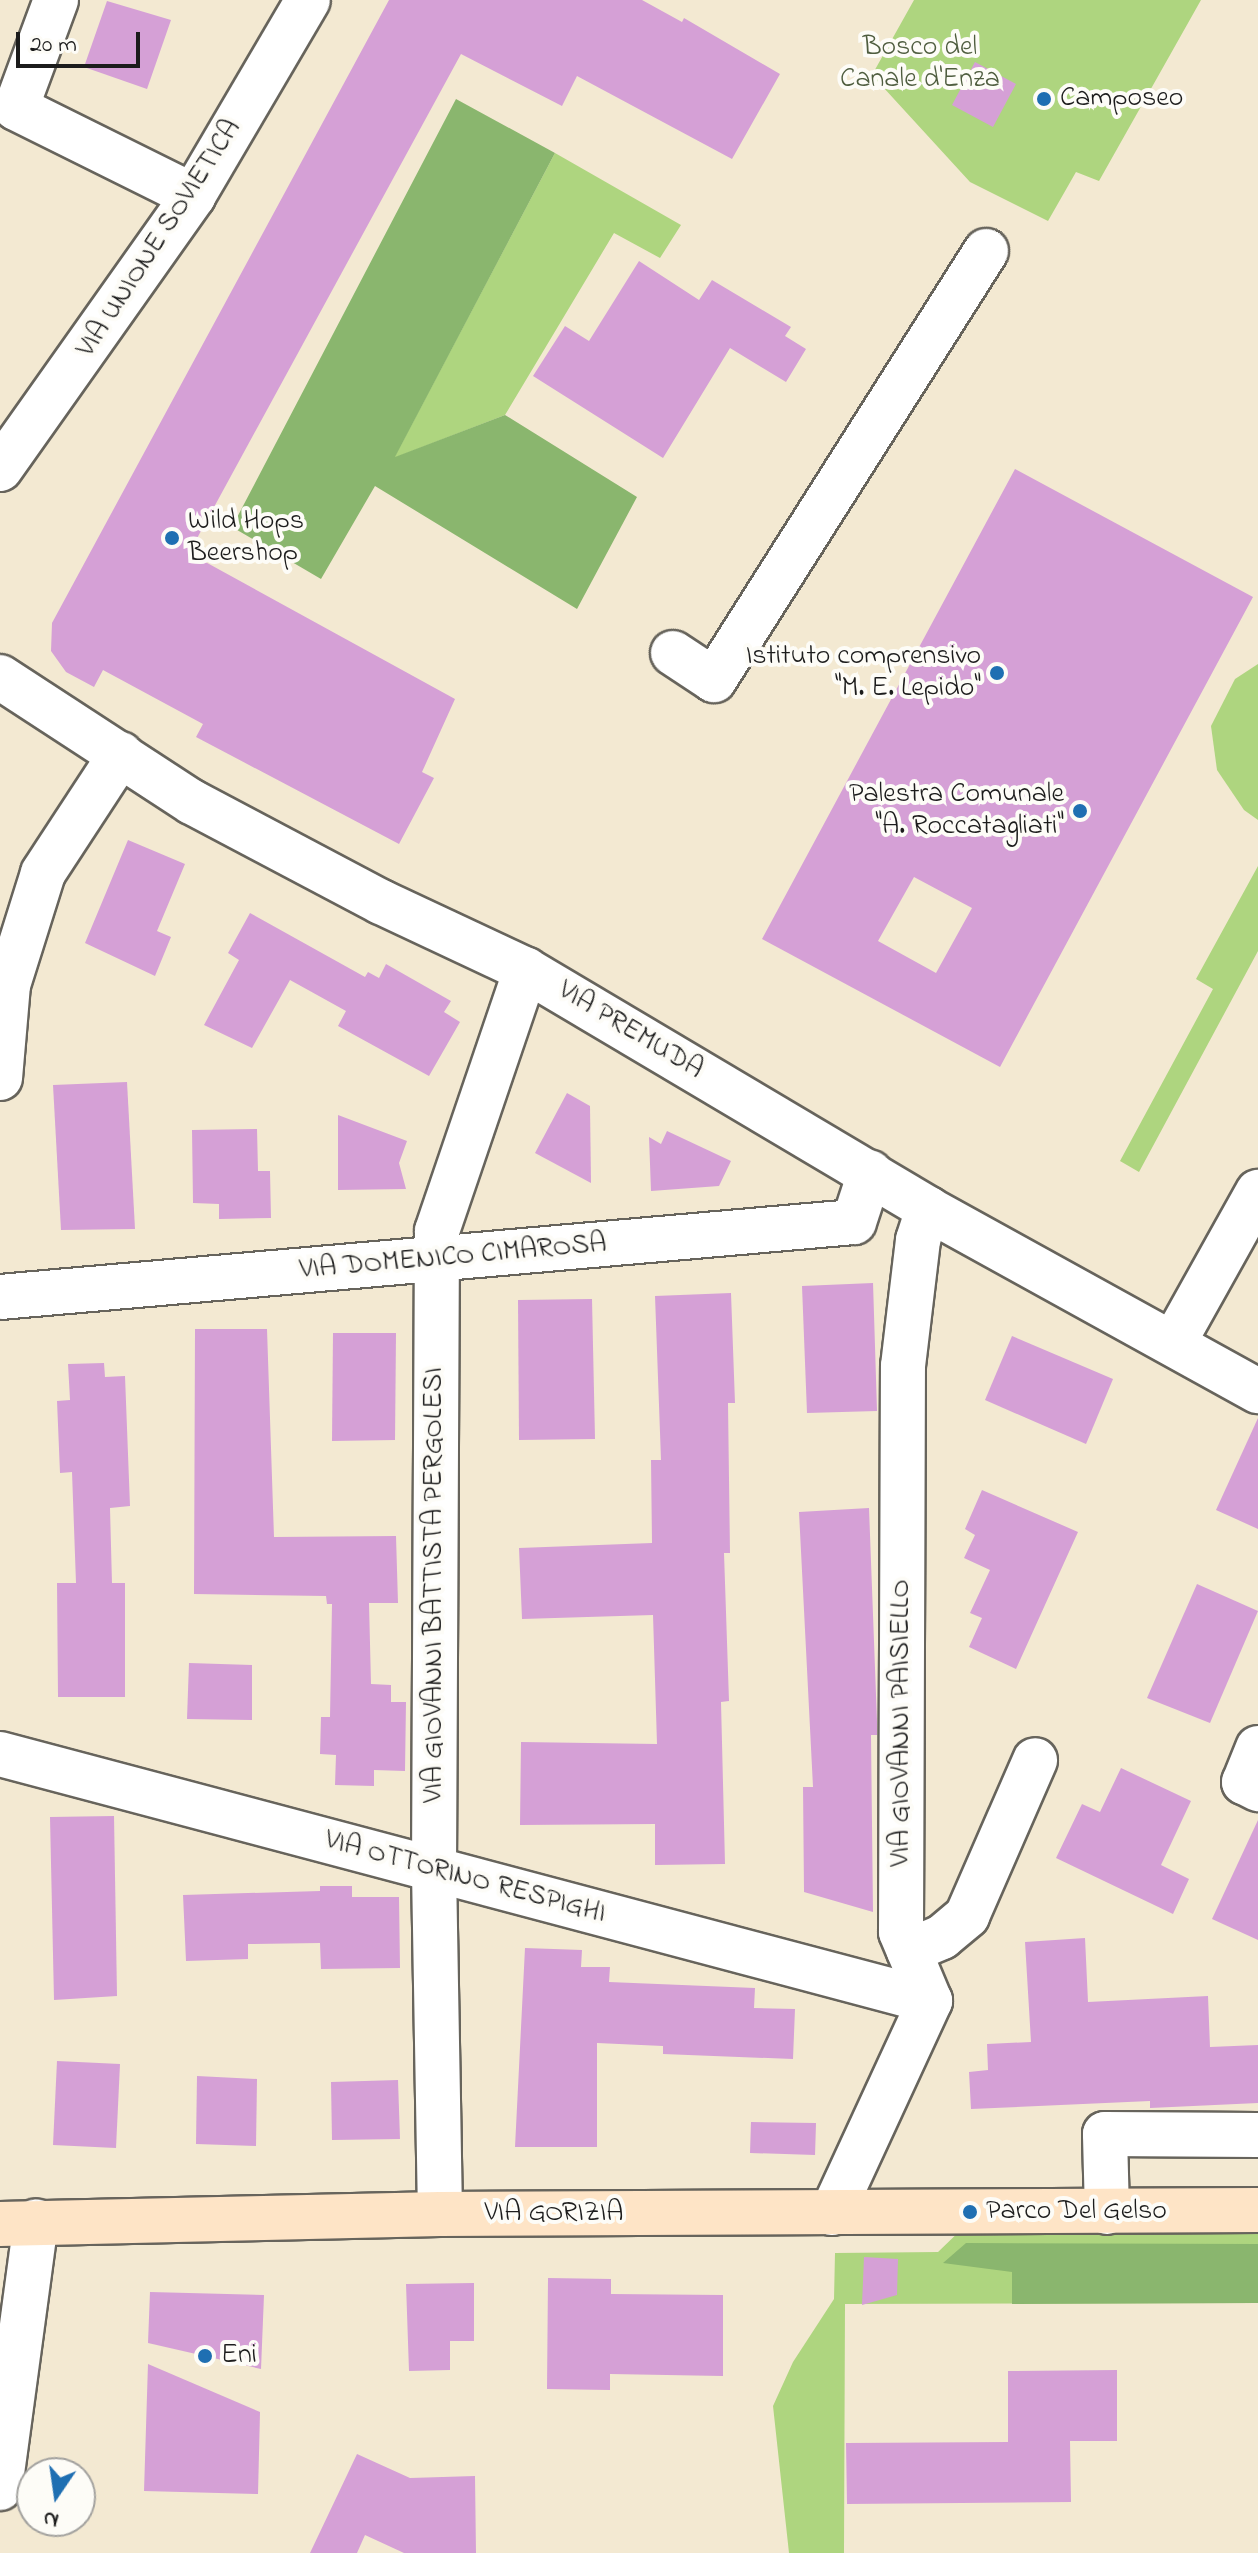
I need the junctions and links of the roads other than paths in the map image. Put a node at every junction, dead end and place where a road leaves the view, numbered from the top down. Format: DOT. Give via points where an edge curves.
graph roads {
  1 [pos="56,0"];
  2 [pos="308,0"];
  3 [pos="193,196"];
  4 [pos="986,251"];
  5 [pos="0,469"];
  6 [pos="673,653"];
  7 [pos="0,677"];
  8 [pos="121,754"];
  9 [pos="526,970"];
  10 [pos="0,1078"];
  11 [pos="870,1173"];
  12 [pos="1258,1192"];
  13 [pos="928,1209"];
  14 [pos="437,1260"];
  15 [pos="0,1297"];
  16 [pos="1174,1342"];
  17 [pos="1258,1391"];
  18 [pos="1258,1748"];
  19 [pos="0,1754"];
  20 [pos="1035,1760"];
  21 [pos="1258,1789"];
  22 [pos="434,1871"];
  23 [pos="909,1951"];
  24 [pos="930,2001"];
  25 [pos="1258,2135"];
  26 [pos="1258,2210"];
  27 [pos="1107,2212"];
  28 [pos="832,2213"];
  29 [pos="440,2214"];
  30 [pos="18,2223"];
  31 [pos="0,2488"];
  1 -- 3 [label="street" via="16,108"];
  2 -- 3 [label="street, VIA UNIONE SOVIETICA"];
  3 -- 5 [label="street, VIA UNIONE SOVIETICA"];
  4 -- 6 [label="street" via="714,680"];
  7 -- 8 [label="street, VIA PREMUDA"];
  8 -- 9 [label="street, VIA PREMUDA" via="192,802 381,902"];
  8 -- 10 [label="street" via="43,873 8,985"];
  9 -- 11 [label="street, VIA PREMUDA"];
  9 -- 14 [label="street, VIA GIOVANNI BATTISTA PERGOLESI" via="437,1231"];
  11 -- 13 [label="street, VIA PREMUDA"];
  11 -- 14 [label="street, VIA DOMENICO CIMAROSA" via="854,1222"];
  12 -- 16 [label="street"];
  13 -- 16 [label="street, VIA PREMUDA"];
  13 -- 23 [label="street, VIA GIOVANNI PAISIELLO" via="918,1240 903,1366 901,1932"];
  14 -- 15 [label="street, VIA DOMENICO CIMAROSA"];
  14 -- 22 [label="street, VIA GIOVANNI BATTISTA PERGOLESI"];
  16 -- 17 [label="street, VIA PREMUDA"];
  18 -- 21 [label="street" via="1244,1782"];
  19 -- 22 [label="street, VIA OTTORINO RESPIGHI"];
  20 -- 23 [label="street" via="967,1916 942,1937"];
  22 -- 24 [label="street, VIA OTTORINO RESPIGHI"];
  22 -- 29 [label="street, VIA GIOVANNI BATTISTA PERGOLESI"];
  23 -- 24 [label="street, VIA GIOVANNI PAISIELLO"];
  24 -- 28 [label="street"];
  25 -- 27 [label="street" via="1105,2134"];
  26 -- 27 [label="main road, VIA GORIZIA"];
  27 -- 28 [label="main road, VIA GORIZIA"];
  28 -- 29 [label="main road, VIA GORIZIA"];
  29 -- 30 [label="main road, VIA GORIZIA"];
  30 -- 31 [label="street"];
}
